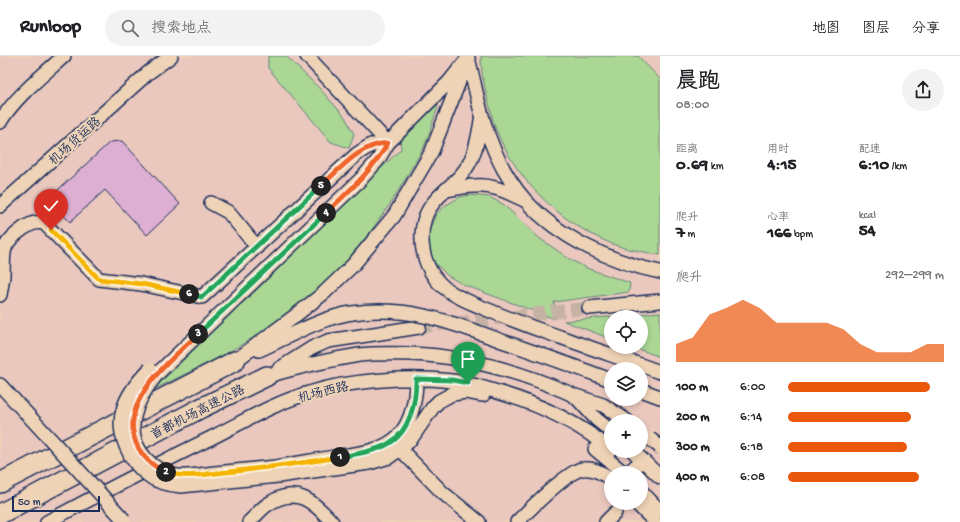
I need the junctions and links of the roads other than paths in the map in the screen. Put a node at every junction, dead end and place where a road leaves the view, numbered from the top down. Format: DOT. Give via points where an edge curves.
graph roads {
  1 [pos="64,56"];
  2 [pos="160,56"];
  3 [pos="171,56"];
  4 [pos="307,56"];
  5 [pos="468,57"];
  6 [pos="148,73"];
  7 [pos="482,116"];
  8 [pos="0,122"];
  9 [pos="388,143"];
  10 [pos="447,190"];
  11 [pos="525,200"];
  12 [pos="211,203"];
  13 [pos="0,206"];
  14 [pos="257,247"];
  15 [pos="660,272"];
  16 [pos="0,295"];
  17 [pos="660,300"];
  18 [pos="589,308"];
  19 [pos="419,327"];
  20 [pos="235,361"];
  21 [pos="660,372"];
  22 [pos="267,376"];
  23 [pos="604,378"];
  24 [pos="416,379"];
  25 [pos="0,385"];
  26 [pos="569,393"];
  27 [pos="648,393"];
  28 [pos="660,397"];
  29 [pos="616,414"];
  30 [pos="604,425"];
  31 [pos="648,437"];
  32 [pos="604,446"];
  33 [pos="660,447"];
  34 [pos="400,449"];
  35 [pos="619,458"];
  36 [pos="641,458"];
  37 [pos="624,466"];
  38 [pos="628,466"];
  39 [pos="277,471"];
  40 [pos="604,475"];
  41 [pos="660,476"];
  42 [pos="0,483"];
  43 [pos="648,487"];
  44 [pos="648,498"];
  45 [pos="660,500"];
  46 [pos="643,510"];
  47 [pos="660,511"];
  48 [pos="616,512"];
  49 [pos="0,514"];
  50 [pos="126,521"];
  51 [pos="47,522"];
  52 [pos="249,522"];
  53 [pos="332,522"];
  54 [pos="479,522"];
  55 [pos="517,522"];
  56 [pos="606,522"];
  57 [pos="655,522"];
  1 -- 8 [label="street" via="22,95"];
  2 -- 6 [label="street, 机场货运路"];
  3 -- 6 [label="street, 机场货运路"];
  4 -- 9 [label="street"];
  5 -- 7 [label="street"];
  5 -- 9 [label="street" via="449,82"];
  5 -- 20 [label="street" via="432,151 394,216 353,265 324,293"];
  6 -- 13 [label="street, 机场货运路"];
  7 -- 10 [label="street" via="470,161"];
  7 -- 11 [label="street" via="499,160"];
  9 -- 14 [label="street" via="371,145 357,154"];
  9 -- 39 [label="street, bridge" via="362,179 153,372 141,397 133,421 133,435 144,456 164,472 192,476"];
  10 -- 11 [label="street" via="485,186"];
  10 -- 21 [label="street" via="430,206 421,237 429,268 437,281 451,293 510,319"];
  11 -- 15 [label="street" via="551,223 588,247 616,260"];
  12 -- 14 [label="street" via="228,212"];
  14 -- 16 [label="street" via="202,297 142,284 99,279 44,223 38,222 31,224 6,244"];
  17 -- 18 [label="street"];
  19 -- 22 [label="street" via="328,341"];
  20 -- 23 [label="street, bridge" via="340,315 386,311 422,315 468,329"];
  20 -- 42 [label="highway, 首都机场高速公路"];
  22 -- 26 [label="street" via="321,361 360,355 428,355 488,364 534,378"];
  22 -- 49 [label="highway, 首都机场高速公路"];
  24 -- 32 [label="street, 机场西路" via="459,382 518,398 561,417"];
  24 -- 39 [label="street" via="414,401 407,424 388,444"];
  24 -- 51 [label="street, 机场西路" via="348,384 296,397 257,414"];
  25 -- 50 [label="street, bridge"];
  26 -- 29 [label="street" via="603,406"];
  26 -- 30 [label="street"];
  27 -- 28 [label="street"];
  31 -- 33 [label="street, bridge"];
  34 -- 37 [label="street" via="411,440 433,407 452,394 466,392 502,400 546,418"];
  34 -- 39 [label="street" via="389,457 368,463"];
  34 -- 54 [label="street" via="443,493"];
  35 -- 38 [label="street, 机场西路"];
  36 -- 41 [label="street"];
  40 -- 55 [label="street" via="593,469 582,469 568,475"];
  43 -- 45 [label="street"];
  44 -- 47 [label="street"];
  46 -- 57 [label="street"];
  48 -- 56 [label="street"];
  52 -- 53 [label="street" via="270,503 289,495 307,499"];
}
